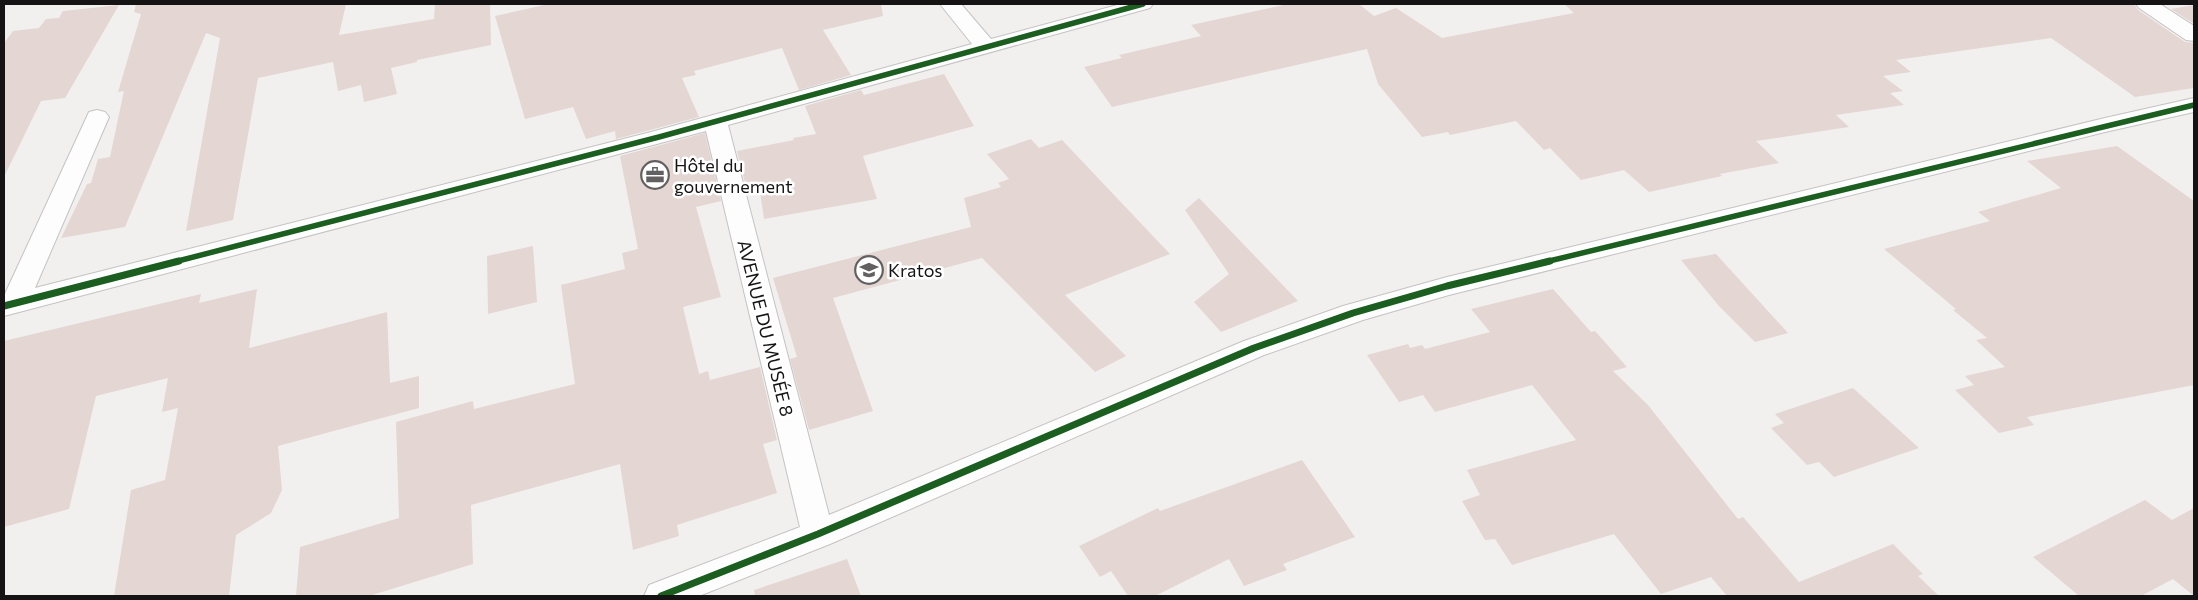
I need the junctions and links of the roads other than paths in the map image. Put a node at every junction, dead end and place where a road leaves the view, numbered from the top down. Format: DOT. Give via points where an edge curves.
graph roads {
  1 [pos="950,4"];
  2 [pos="1143,4"];
  3 [pos="2146,4"];
  4 [pos="2194,35"];
  5 [pos="985,46"];
  6 [pos="2194,105"];
  7 [pos="97,117"];
  8 [pos="715,122"];
  9 [pos="9,305"];
  10 [pos="818,534"];
  11 [pos="670,595"];
  1 -- 5 [label="street"];
  2 -- 5 [label="street"];
  3 -- 4 [label="street"];
  5 -- 8 [label="street"];
  6 -- 10 [label="street" via="1447,286 1353,313 1254,348"];
  7 -- 9 [label="street"];
  8 -- 9 [label="street"];
  8 -- 10 [label="street, AVENUE DU MUSÉE 8"];
  10 -- 11 [label="street"];
}
